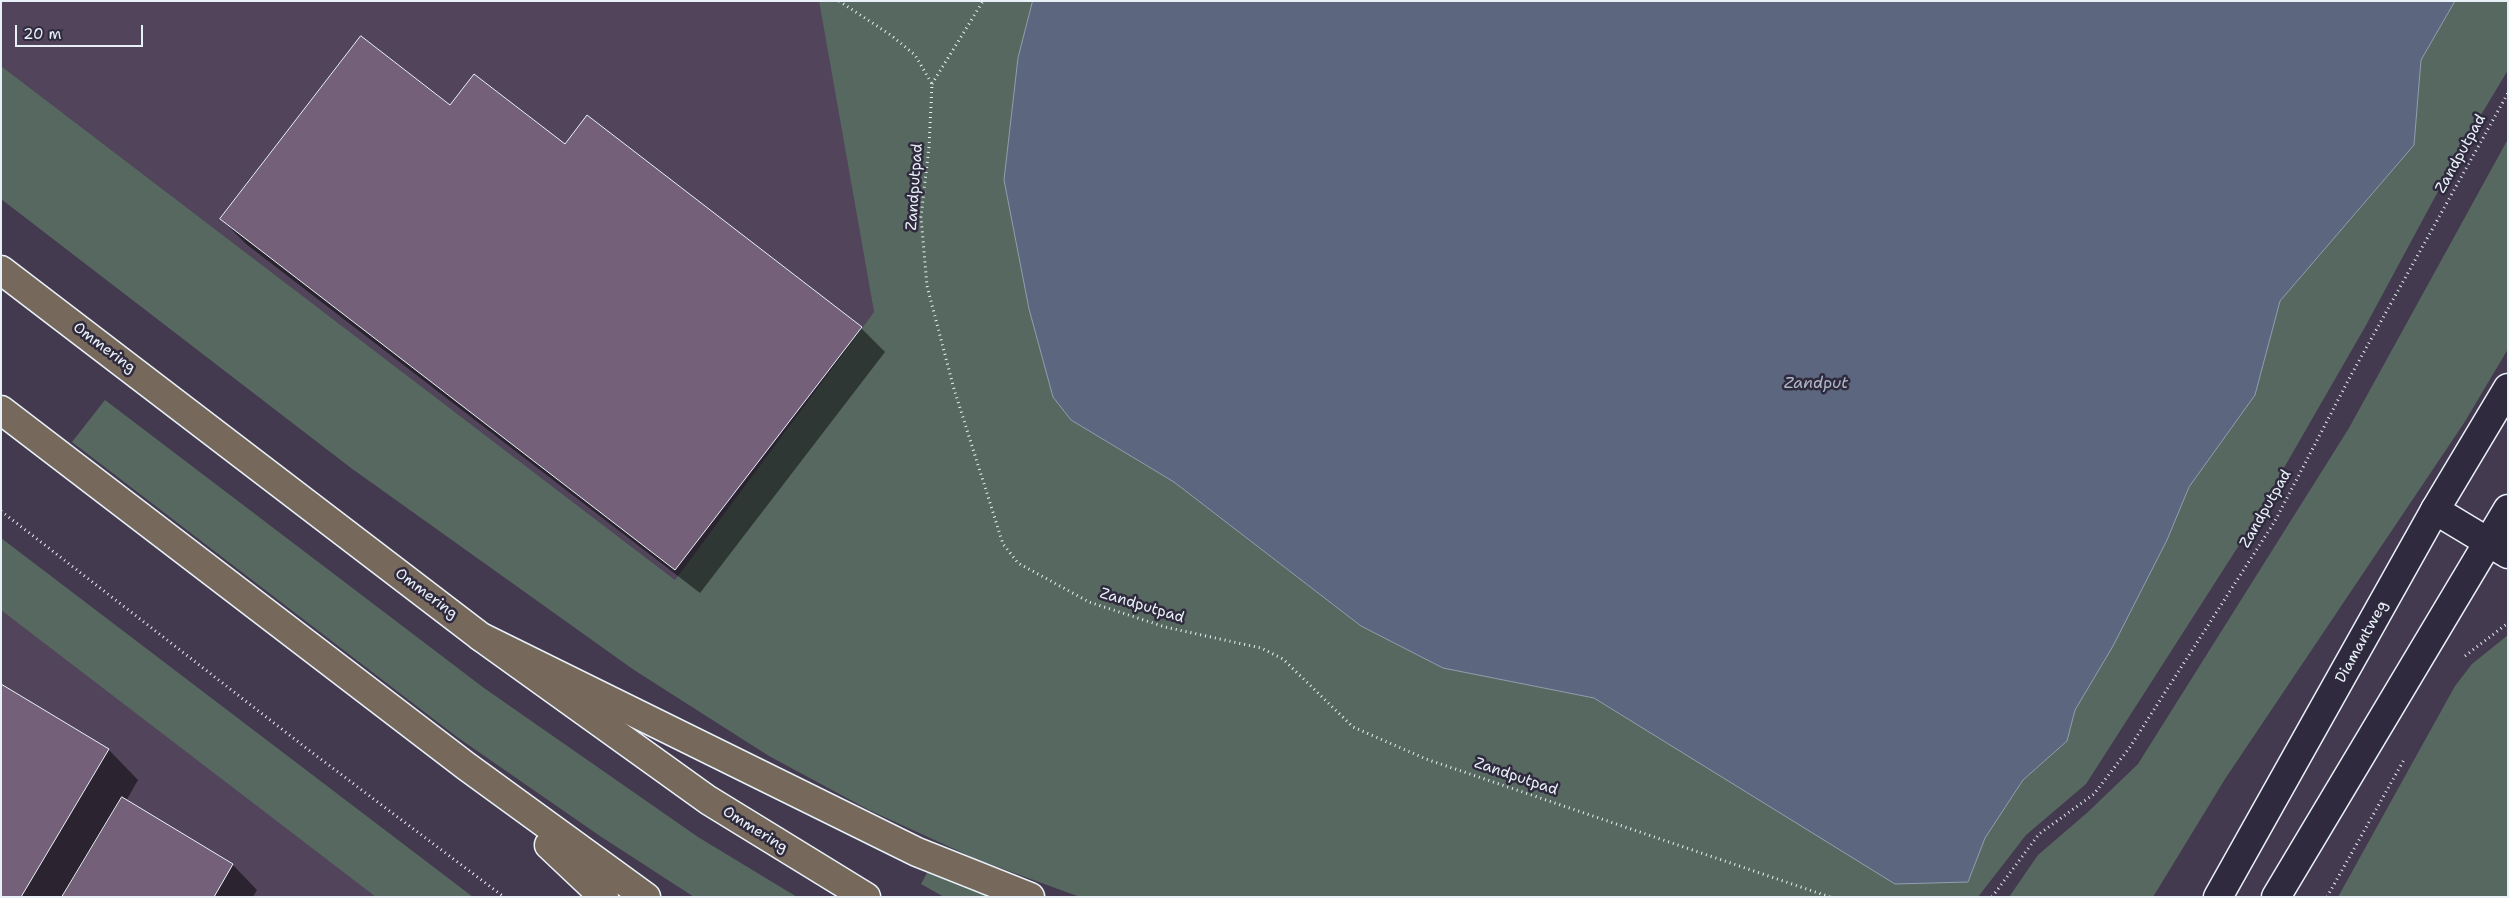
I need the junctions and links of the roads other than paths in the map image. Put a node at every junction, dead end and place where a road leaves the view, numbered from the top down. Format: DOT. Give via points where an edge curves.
graph roads {
  1 [pos="1,270"];
  2 [pos="2508,388"];
  3 [pos="1,410"];
  4 [pos="2508,509"];
  5 [pos="2435,510"];
  6 [pos="2498,548"];
  7 [pos="481,637"];
  8 [pos="466,766"];
  9 [pos="604,897"];
  10 [pos="646,897"];
  11 [pos="866,897"];
  12 [pos="1030,897"];
  13 [pos="2218,897"];
  14 [pos="2276,897"];
  1 -- 7 [label="main road, Ommering"];
  2 -- 5 [label="street, Diamantweg"];
  3 -- 8 [label="main road"];
  4 -- 6 [label="street"];
  5 -- 6 [label="street"];
  5 -- 13 [label="street, Diamantweg"];
  6 -- 14 [label="street"];
  7 -- 11 [label="main road, Ommering" via="708,800"];
  7 -- 12 [label="main road" via="917,852"];
  8 -- 9 [label="main road"];
  8 -- 10 [label="main road"];
}
